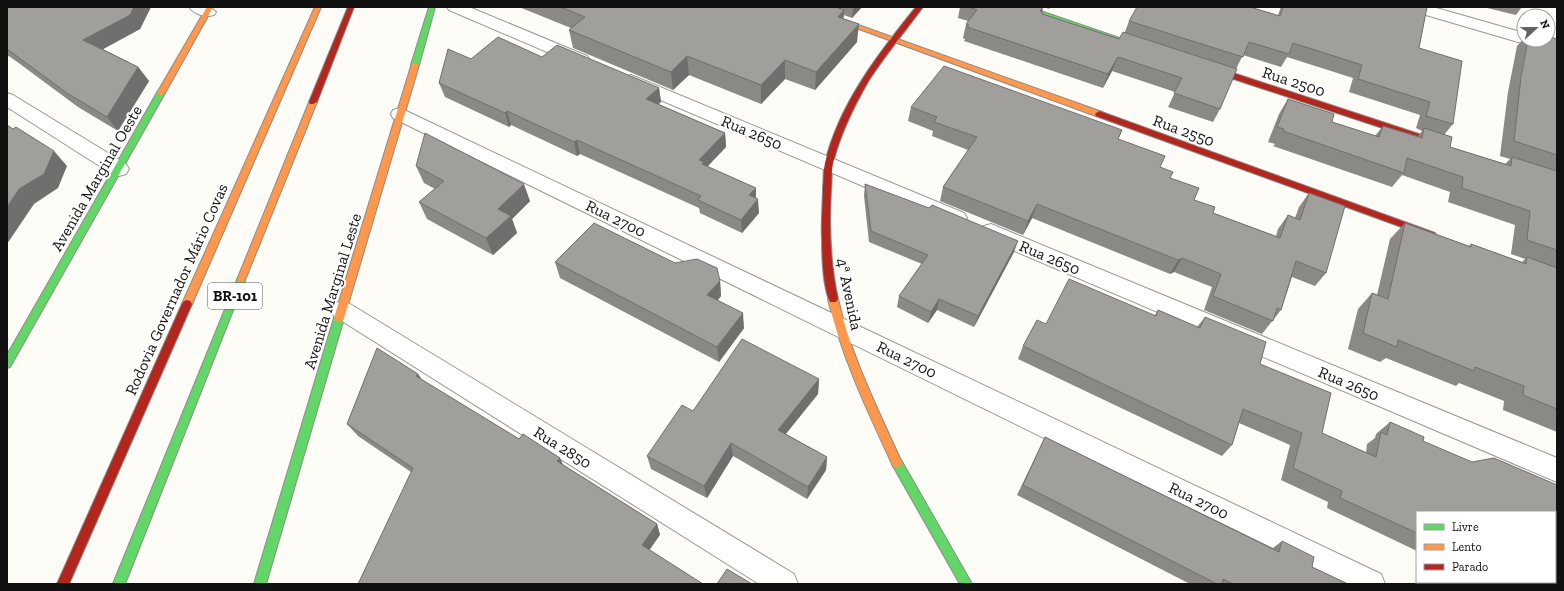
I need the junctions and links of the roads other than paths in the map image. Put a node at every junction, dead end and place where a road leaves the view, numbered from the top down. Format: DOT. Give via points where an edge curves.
graph roads {
  1 [pos="318,7"];
  2 [pos="351,7"];
  3 [pos="432,7"];
  4 [pos="455,7"];
  5 [pos="802,7"];
  6 [pos="920,7"];
  7 [pos="1022,7"];
  8 [pos="1415,7"];
  9 [pos="205,9"];
  10 [pos="1516,35"];
  11 [pos="893,40"];
  12 [pos="1135,44"];
  13 [pos="1195,64"];
  14 [pos="7,99"];
  15 [pos="400,114"];
  16 [pos="1429,140"];
  17 [pos="829,164"];
  18 [pos="118,169"];
  19 [pos="1438,237"];
  20 [pos="342,310"];
  21 [pos="838,325"];
  22 [pos="7,364"];
  23 [pos="1557,470"];
  24 [pos="87,529"];
  25 [pos="54,584"];
  26 [pos="63,584"];
  27 [pos="119,584"];
  28 [pos="260,584"];
  29 [pos="784,584"];
  30 [pos="966,584"];
  31 [pos="1371,584"];
  1 -- 24 [label="main road, Rodovia Governador Mário Covas / BR-101"];
  2 -- 27 [label="main road, BR-101"];
  3 -- 15 [label="main road, Avenida Marginal Leste"];
  4 -- 17 [label="street, Rua 2650"];
  5 -- 11 [label="main road, Rua 2550"];
  6 -- 11 [label="main road, 4ª Avenida"];
  7 -- 12 [label="main road"];
  8 -- 10 [label="street"];
  9 -- 18 [label="main road, Avenida Marginal Oeste"];
  11 -- 17 [label="main road, 4ª Avenida" via="858,92"];
  11 -- 19 [label="main road, Rua 2550"];
  13 -- 16 [label="main road, Rua 2500"];
  14 -- 18 [label="street"];
  15 -- 20 [label="main road, Avenida Marginal Leste"];
  15 -- 21 [label="street, Rua 2700"];
  17 -- 21 [label="main road, 4ª Avenida" via="825,233 828,277"];
  17 -- 23 [label="street, Rua 2650"];
  18 -- 22 [label="main road, Avenida Marginal Oeste"];
  20 -- 28 [label="main road, Avenida Marginal Leste"];
  20 -- 29 [label="street, Rua 2850"];
  21 -- 30 [label="main road, 4ª Avenida" via="898,463"];
  21 -- 31 [label="street, Rua 2700"];
  24 -- 25 [label="main road"];
  24 -- 26 [label="main road, Rodovia Governador Mário Covas / BR-101"];
}
